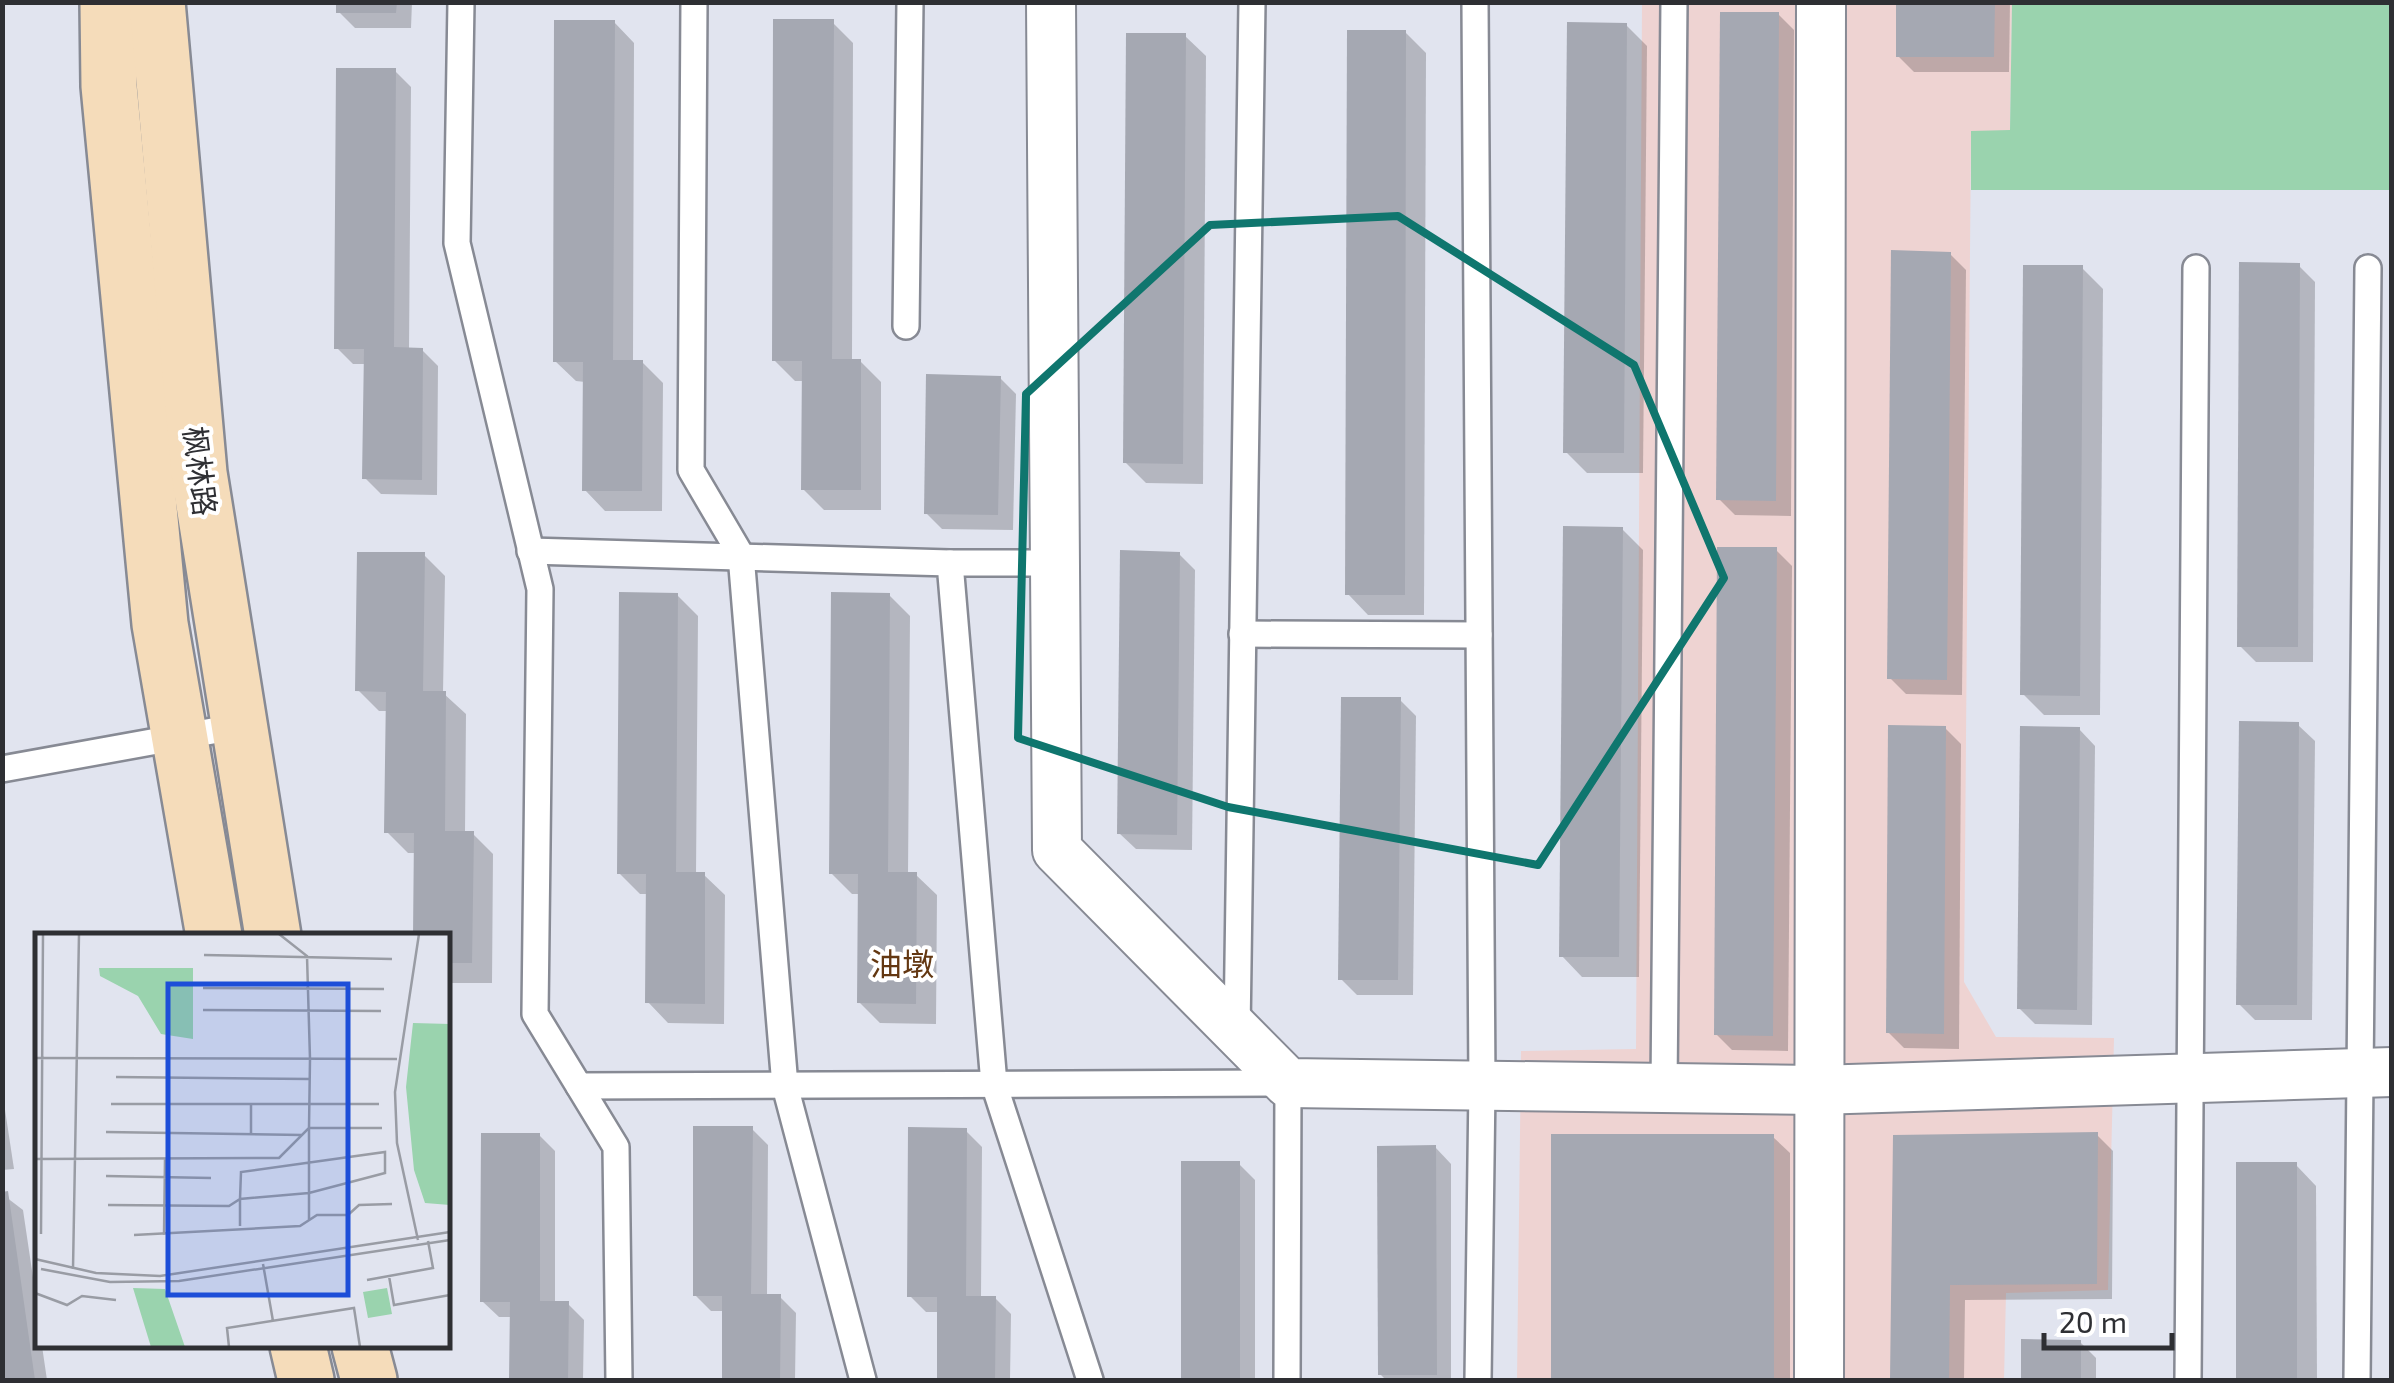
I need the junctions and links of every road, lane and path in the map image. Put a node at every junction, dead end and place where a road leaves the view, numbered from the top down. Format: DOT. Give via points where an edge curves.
graph roads {
  1 [pos="108,2"];
  2 [pos="158,2"];
  3 [pos="461,2"];
  4 [pos="694,2"];
  5 [pos="910,2"];
  6 [pos="1051,2"];
  7 [pos="1252,2"];
  8 [pos="1475,2"];
  9 [pos="1674,2"];
  10 [pos="1821,2"];
  11 [pos="2196,268"];
  12 [pos="2368,268"];
  13 [pos="906,326"];
  14 [pos="530,551"];
  15 [pos="741,555"];
  16 [pos="950,563"];
  17 [pos="1054,563"];
  18 [pos="1242,634"];
  19 [pos="1479,635"];
  20 [pos="240,726"];
  21 [pos="180,737"];
  22 [pos="2,769"];
  23 [pos="213,933"];
  24 [pos="273,933"];
  25 [pos="1237,1031"];
  26 [pos="2375,1072"];
  27 [pos="2188,1078"];
  28 [pos="1288,1083"];
  29 [pos="994,1084"];
  30 [pos="579,1086"];
  31 [pos="786,1086"];
  32 [pos="1482,1086"];
  33 [pos="1664,1088"];
  34 [pos="1817,1090"];
  35 [pos="298,1348"];
  36 [pos="361,1348"];
  37 [pos="306,1380"];
  38 [pos="369,1380"];
  39 [pos="619,1380"];
  40 [pos="863,1380"];
  41 [pos="1090,1380"];
  42 [pos="1286,1380"];
  43 [pos="1478,1380"];
  44 [pos="1819,1380"];
  45 [pos="2188,1380"];
  46 [pos="2357,1380"];
  1 -- 21 [label="main road, 枫林路" via="109,86 158,605"];
  2 -- 20 [label="main road, 枫林路" via="200,473"];
  3 -- 14 [label="lane" via="457,243"];
  4 -- 15 [label="lane" via="691,470"];
  5 -- 13 [label="lane"];
  6 -- 17 [label="street"];
  7 -- 18 [label="lane"];
  8 -- 19 [label="lane"];
  9 -- 33 [label="lane"];
  10 -- 34 [label="street"];
  11 -- 27 [label="lane"];
  12 -- 26 [label="lane"];
  14 -- 15 [label="lane"];
  14 -- 30 [label="lane" via="540,589 535,1014"];
  15 -- 16 [label="lane"];
  15 -- 31 [label="lane"];
  16 -- 17 [label="lane"];
  16 -- 29 [label="lane"];
  17 -- 25 [label="street" via="1057,850"];
  18 -- 19 [label="lane"];
  18 -- 25 [label="lane"];
  19 -- 32 [label="lane"];
  20 -- 21 [label="lane"];
  20 -- 24 [label="main road, 枫林路"];
  21 -- 22 [label="lane"];
  21 -- 23 [label="main road, 枫林路"];
  25 -- 28 [label="street"];
  26 -- 27 [label="street"];
  26 -- 46 [label="lane"];
  27 -- 34 [label="street"];
  27 -- 45 [label="lane"];
  28 -- 29 [label="lane"];
  28 -- 32 [label="street"];
  28 -- 42 [label="lane"];
  29 -- 31 [label="lane"];
  29 -- 41 [label="lane"];
  30 -- 31 [label="lane"];
  30 -- 39 [label="lane" via="616,1147"];
  31 -- 40 [label="lane"];
  32 -- 33 [label="street"];
  32 -- 43 [label="lane"];
  33 -- 34 [label="street"];
  34 -- 44 [label="street"];
  35 -- 37 [label="main road"];
  36 -- 38 [label="main road"];
}
